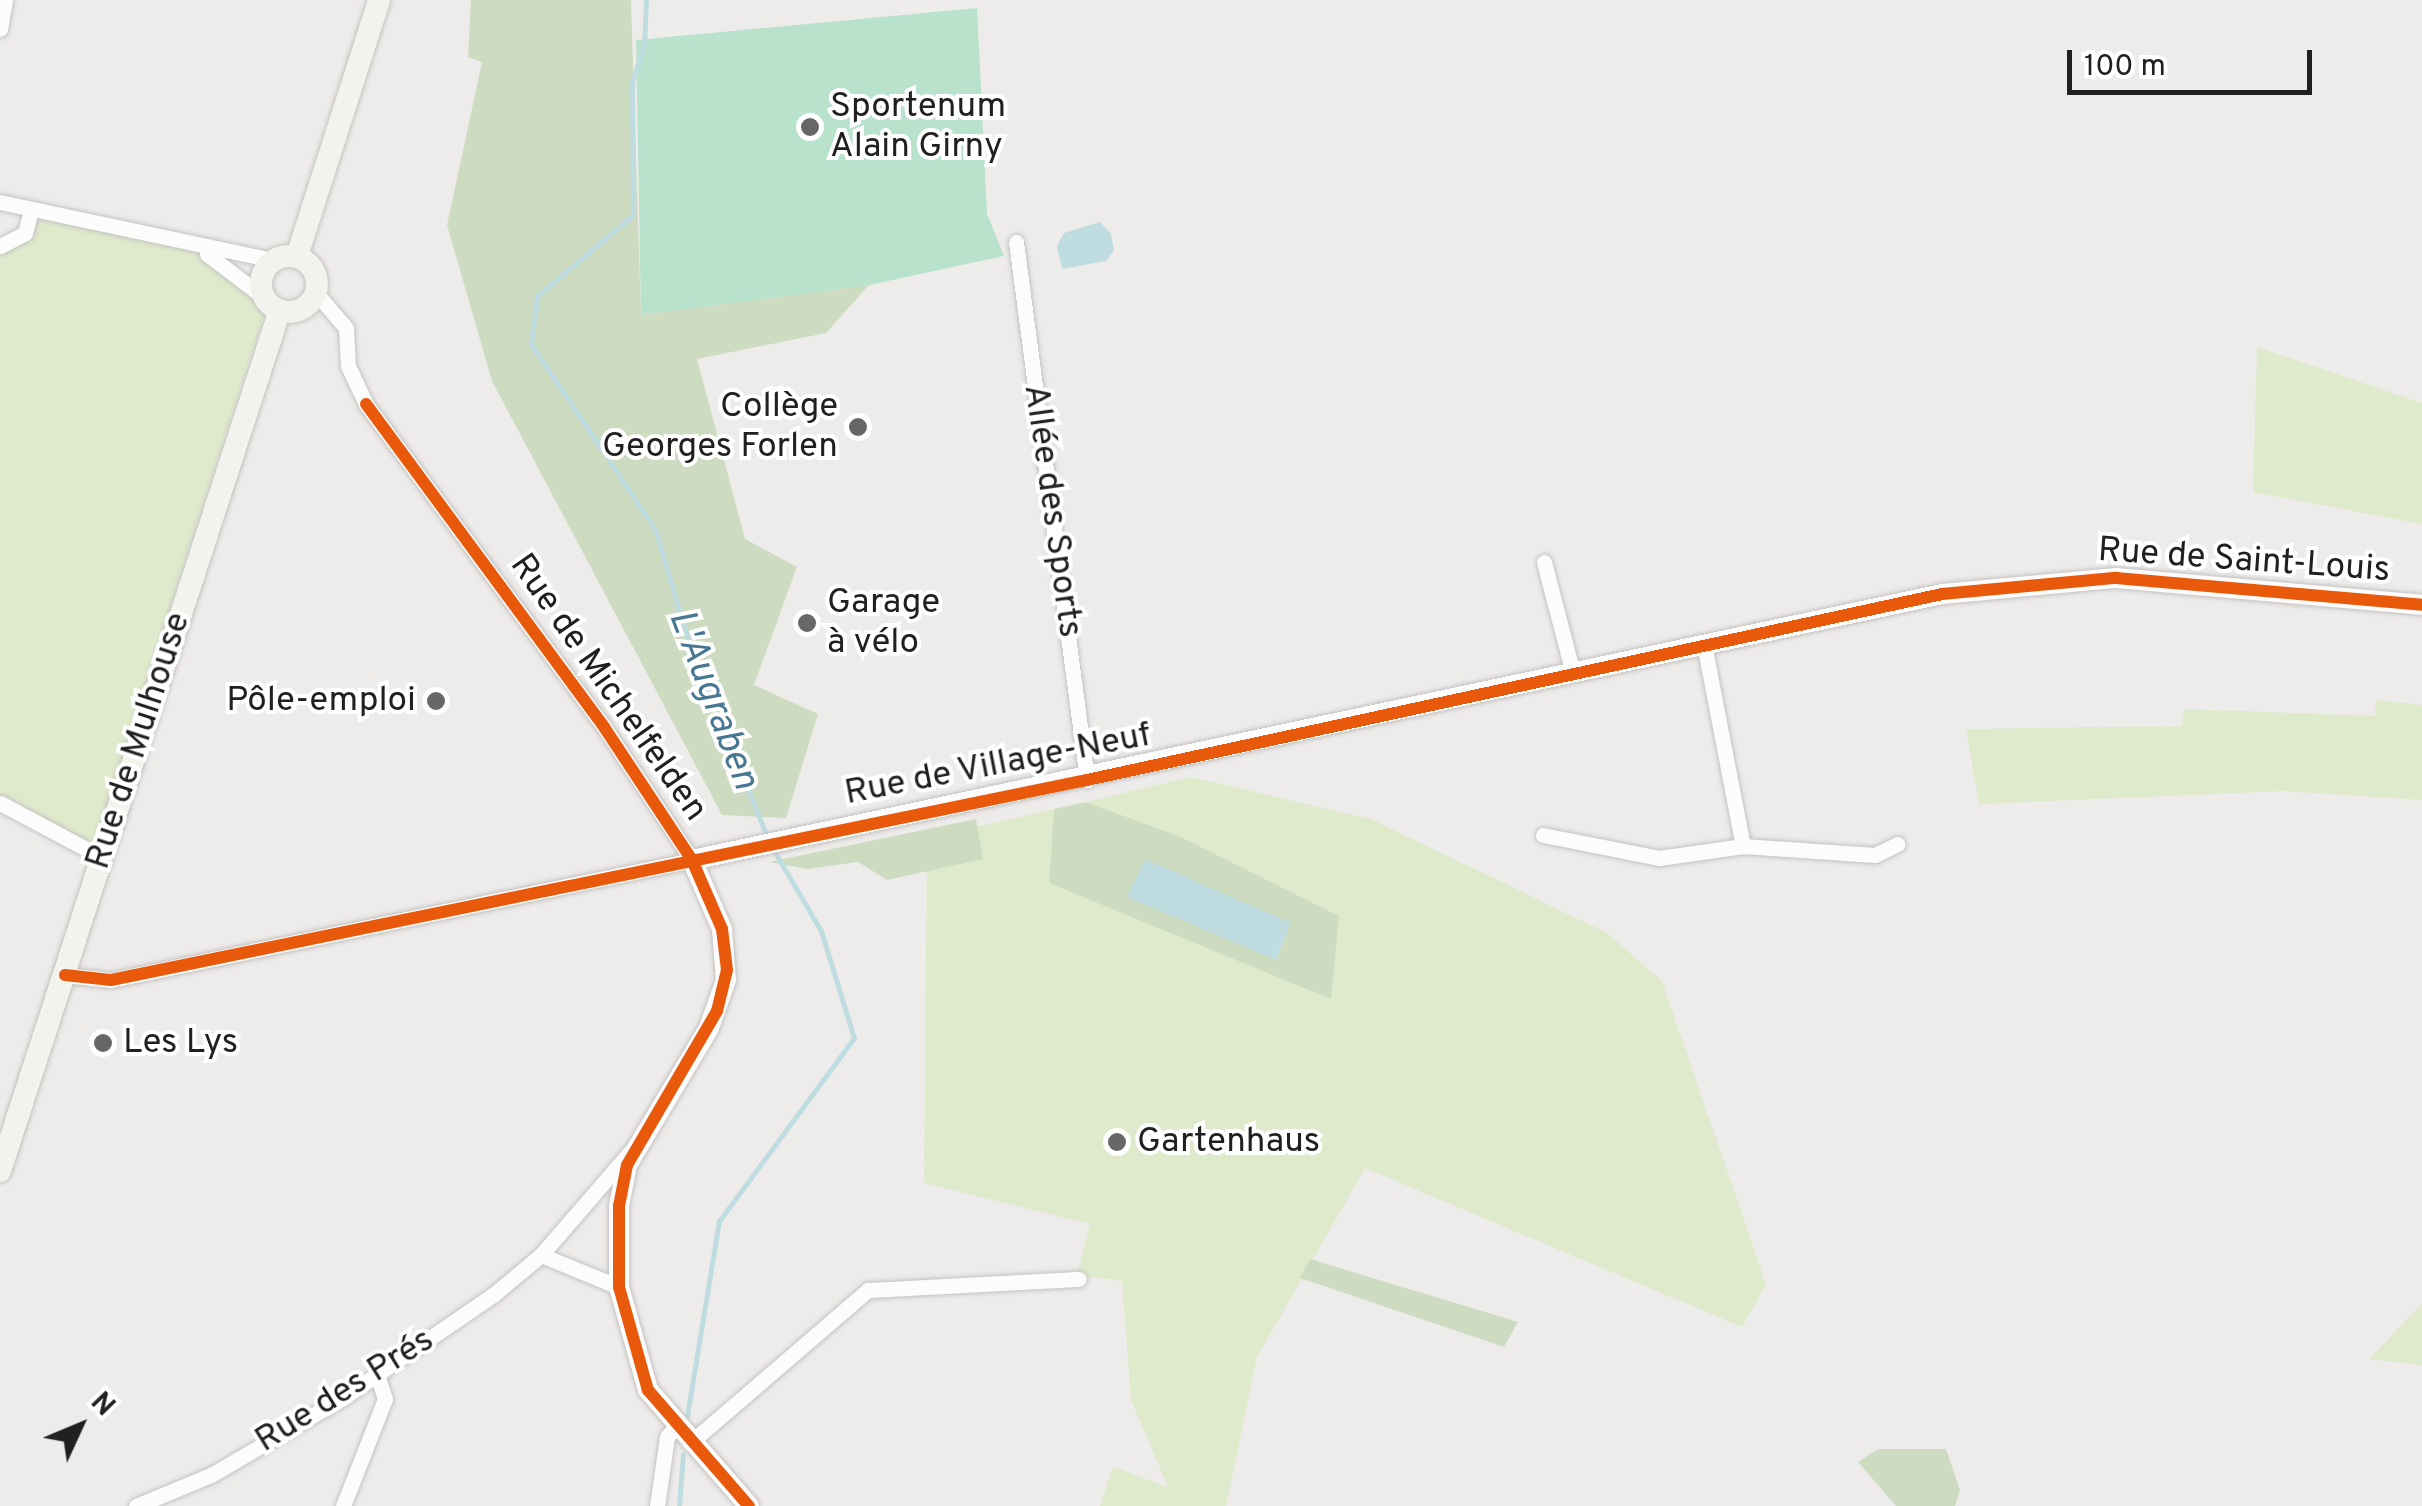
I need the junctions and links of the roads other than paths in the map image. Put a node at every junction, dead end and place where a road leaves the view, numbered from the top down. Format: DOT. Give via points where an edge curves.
graph roads {
  1 [pos="4,0"];
  2 [pos="379,0"];
  3 [pos="0,29"];
  4 [pos="0,202"];
  5 [pos="31,211"];
  6 [pos="1016,242"];
  7 [pos="190,245"];
  8 [pos="0,246"];
  9 [pos="297,256"];
  10 [pos="273,260"];
  11 [pos="316,293"];
  12 [pos="273,305"];
  13 [pos="1544,562"];
  14 [pos="1942,594"];
  15 [pos="2422,605"];
  16 [pos="1704,644"];
  17 [pos="1573,674"];
  18 [pos="1087,780"];
  19 [pos="0,803"];
  20 [pos="1543,835"];
  21 [pos="1898,844"];
  22 [pos="1743,846"];
  23 [pos="102,858"];
  24 [pos="692,860"];
  25 [pos="65,976"];
  26 [pos="634,1147"];
  27 [pos="0,1172"];
  28 [pos="621,1188"];
  29 [pos="585,1198"];
  30 [pos="541,1255"];
  31 [pos="1079,1279"];
  32 [pos="620,1287"];
  33 [pos="378,1375"];
  34 [pos="676,1426"];
  35 [pos="690,1443"];
  36 [pos="346,1446"];
  37 [pos="364,1451"];
  38 [pos="136,1506"];
  39 [pos="343,1506"];
  40 [pos="657,1506"];
  41 [pos="749,1506"];
  1 -- 3 [label="street"];
  2 -- 9 [label="main road"];
  4 -- 5 [label="street"];
  5 -- 7 [label="street"];
  5 -- 8 [label="street" via="25,232"];
  6 -- 18 [label="street, Allée des Sports"];
  7 -- 10 [label="street"];
  7 -- 12 [label="street" via="224,263"];
  9 -- 10 [label="main road"];
  9 -- 11 [label="main road" via="315,271"];
  10 -- 12 [label="main road" via="262,274"];
  11 -- 12 [label="main road" via="298,311"];
  11 -- 24 [label="street, Rue de Michelfelden" via="346,328 348,366 366,404 604,726"];
  12 -- 23 [label="main road, Rue de Mulhouse"];
  13 -- 17 [label="street"];
  14 -- 15 [label="street, Rue de Saint-Louis" via="2116,578"];
  14 -- 16 [label="street, Rue de Village-Neuf"];
  16 -- 17 [label="street, Rue de Village-Neuf"];
  16 -- 22 [label="street"];
  17 -- 18 [label="street, Rue de Village-Neuf"];
  18 -- 24 [label="street, Rue de Village-Neuf"];
  19 -- 23 [label="street"];
  20 -- 22 [label="street" via="1659,858"];
  21 -- 22 [label="street" via="1875,855"];
  23 -- 25 [label="main road, Rue de Mulhouse"];
  24 -- 25 [label="street, Rue de Village-Neuf" via="111,980"];
  24 -- 26 [label="street, Rue de Michelfelden" via="725,941 724,993"];
  25 -- 27 [label="main road, Rue de Mulhouse"];
  26 -- 28 [label="street, Rue de Michelfelden"];
  26 -- 29 [label="street, Rue des Prés"];
  28 -- 29 [label="street"];
  28 -- 32 [label="street, Rue de Michelfelden"];
  29 -- 30 [label="street, Rue des Prés"];
  30 -- 32 [label="street"];
  30 -- 33 [label="street, Rue des Prés"];
  31 -- 35 [label="street" via="868,1290"];
  32 -- 34 [label="street, Rue de Michelfelden" via="648,1390"];
  33 -- 37 [label="street" via="385,1399"];
  33 -- 38 [label="street, Rue des Prés" via="211,1474"];
  34 -- 35 [label="street, Rue de Michelfelden"];
  34 -- 40 [label="street" via="666,1437"];
  35 -- 41 [label="street, Rue de Michelfelden"];
  36 -- 37 [label="street"];
  37 -- 39 [label="street"];
}
